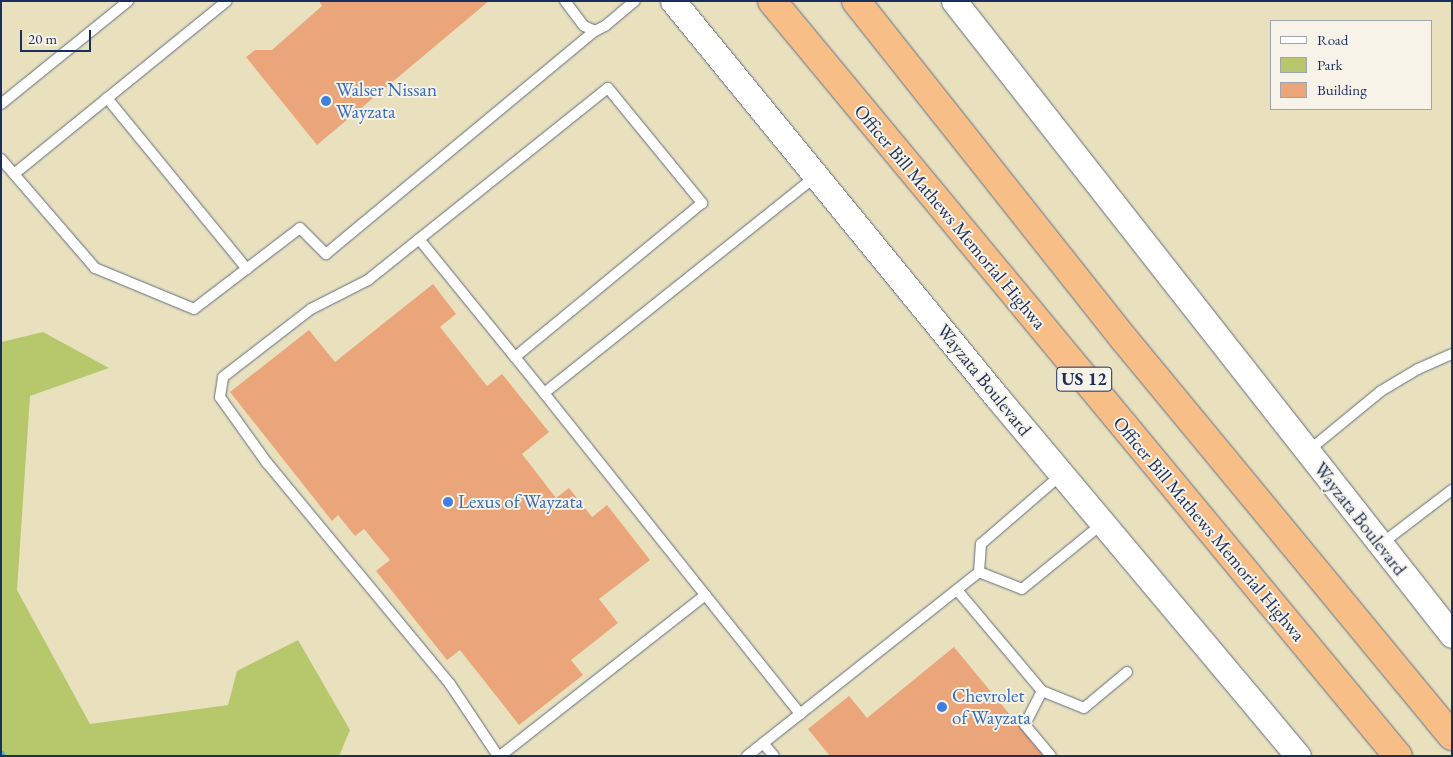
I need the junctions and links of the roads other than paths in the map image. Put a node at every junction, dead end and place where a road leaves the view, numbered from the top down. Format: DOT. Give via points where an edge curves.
graph roads {
  1 [pos="128,1"];
  2 [pos="227,1"];
  3 [pos="565,1"];
  4 [pos="635,1"];
  5 [pos="672,1"];
  6 [pos="772,1"];
  7 [pos="856,1"];
  8 [pos="954,1"];
  9 [pos="595,31"];
  10 [pos="107,98"];
  11 [pos="1,104"];
  12 [pos="1,159"];
  13 [pos="14,174"];
  14 [pos="817,175"];
  15 [pos="419,239"];
  16 [pos="247,269"];
  17 [pos="1452,354"];
  18 [pos="515,357"];
  19 [pos="544,393"];
  20 [pos="1308,451"];
  21 [pos="1062,474"];
  22 [pos="1452,490"];
  23 [pos="1103,523"];
  24 [pos="1380,545"];
  25 [pos="979,572"];
  26 [pos="957,590"];
  27 [pos="706,595"];
  28 [pos="1452,635"];
  29 [pos="1127,672"];
  30 [pos="1042,691"];
  31 [pos="800,714"];
  32 [pos="1452,736"];
  33 [pos="763,743"];
  34 [pos="502,755"];
  35 [pos="747,756"];
  36 [pos="774,756"];
  37 [pos="1052,756"];
  38 [pos="1298,756"];
  39 [pos="1398,756"];
  1 -- 11 [label="lane"];
  2 -- 10 [label="lane"];
  3 -- 9 [label="lane" via="584,26"];
  4 -- 9 [label="lane"];
  5 -- 14 [label="street, Wayzata Boulevard"];
  6 -- 39 [label="highway, Officer Bill Mathews Memorial Highwa / US 12"];
  7 -- 32 [label="highway, US 12" via="1124,339"];
  8 -- 20 [label="street, Wayzata Boulevard"];
  9 -- 16 [label="lane" via="326,254 300,228"];
  10 -- 13 [label="lane"];
  10 -- 16 [label="lane"];
  12 -- 13 [label="lane"];
  13 -- 16 [label="lane" via="95,268 194,310"];
  14 -- 19 [label="lane"];
  14 -- 21 [label="street, Wayzata Boulevard"];
  15 -- 18 [label="lane"];
  15 -- 18 [label="lane" via="608,88 702,203"];
  15 -- 34 [label="lane" via="368,280 311,309 223,377 220,397 267,463 450,684"];
  17 -- 20 [label="lane" via="1381,391"];
  18 -- 19 [label="lane"];
  19 -- 27 [label="lane"];
  20 -- 24 [label="street, Wayzata Boulevard"];
  21 -- 23 [label="street, Wayzata Boulevard"];
  21 -- 25 [label="lane" via="981,544"];
  22 -- 24 [label="lane"];
  23 -- 25 [label="lane" via="1022,589"];
  23 -- 38 [label="street, Wayzata Boulevard"];
  24 -- 28 [label="street, Wayzata Boulevard"];
  25 -- 26 [label="lane"];
  26 -- 30 [label="lane"];
  26 -- 31 [label="lane"];
  27 -- 31 [label="lane"];
  27 -- 34 [label="lane"];
  29 -- 30 [label="lane" via="1084,708"];
  30 -- 37 [label="lane" via="1025,724"];
  31 -- 33 [label="lane"];
  33 -- 35 [label="lane"];
  33 -- 36 [label="lane"];
}
